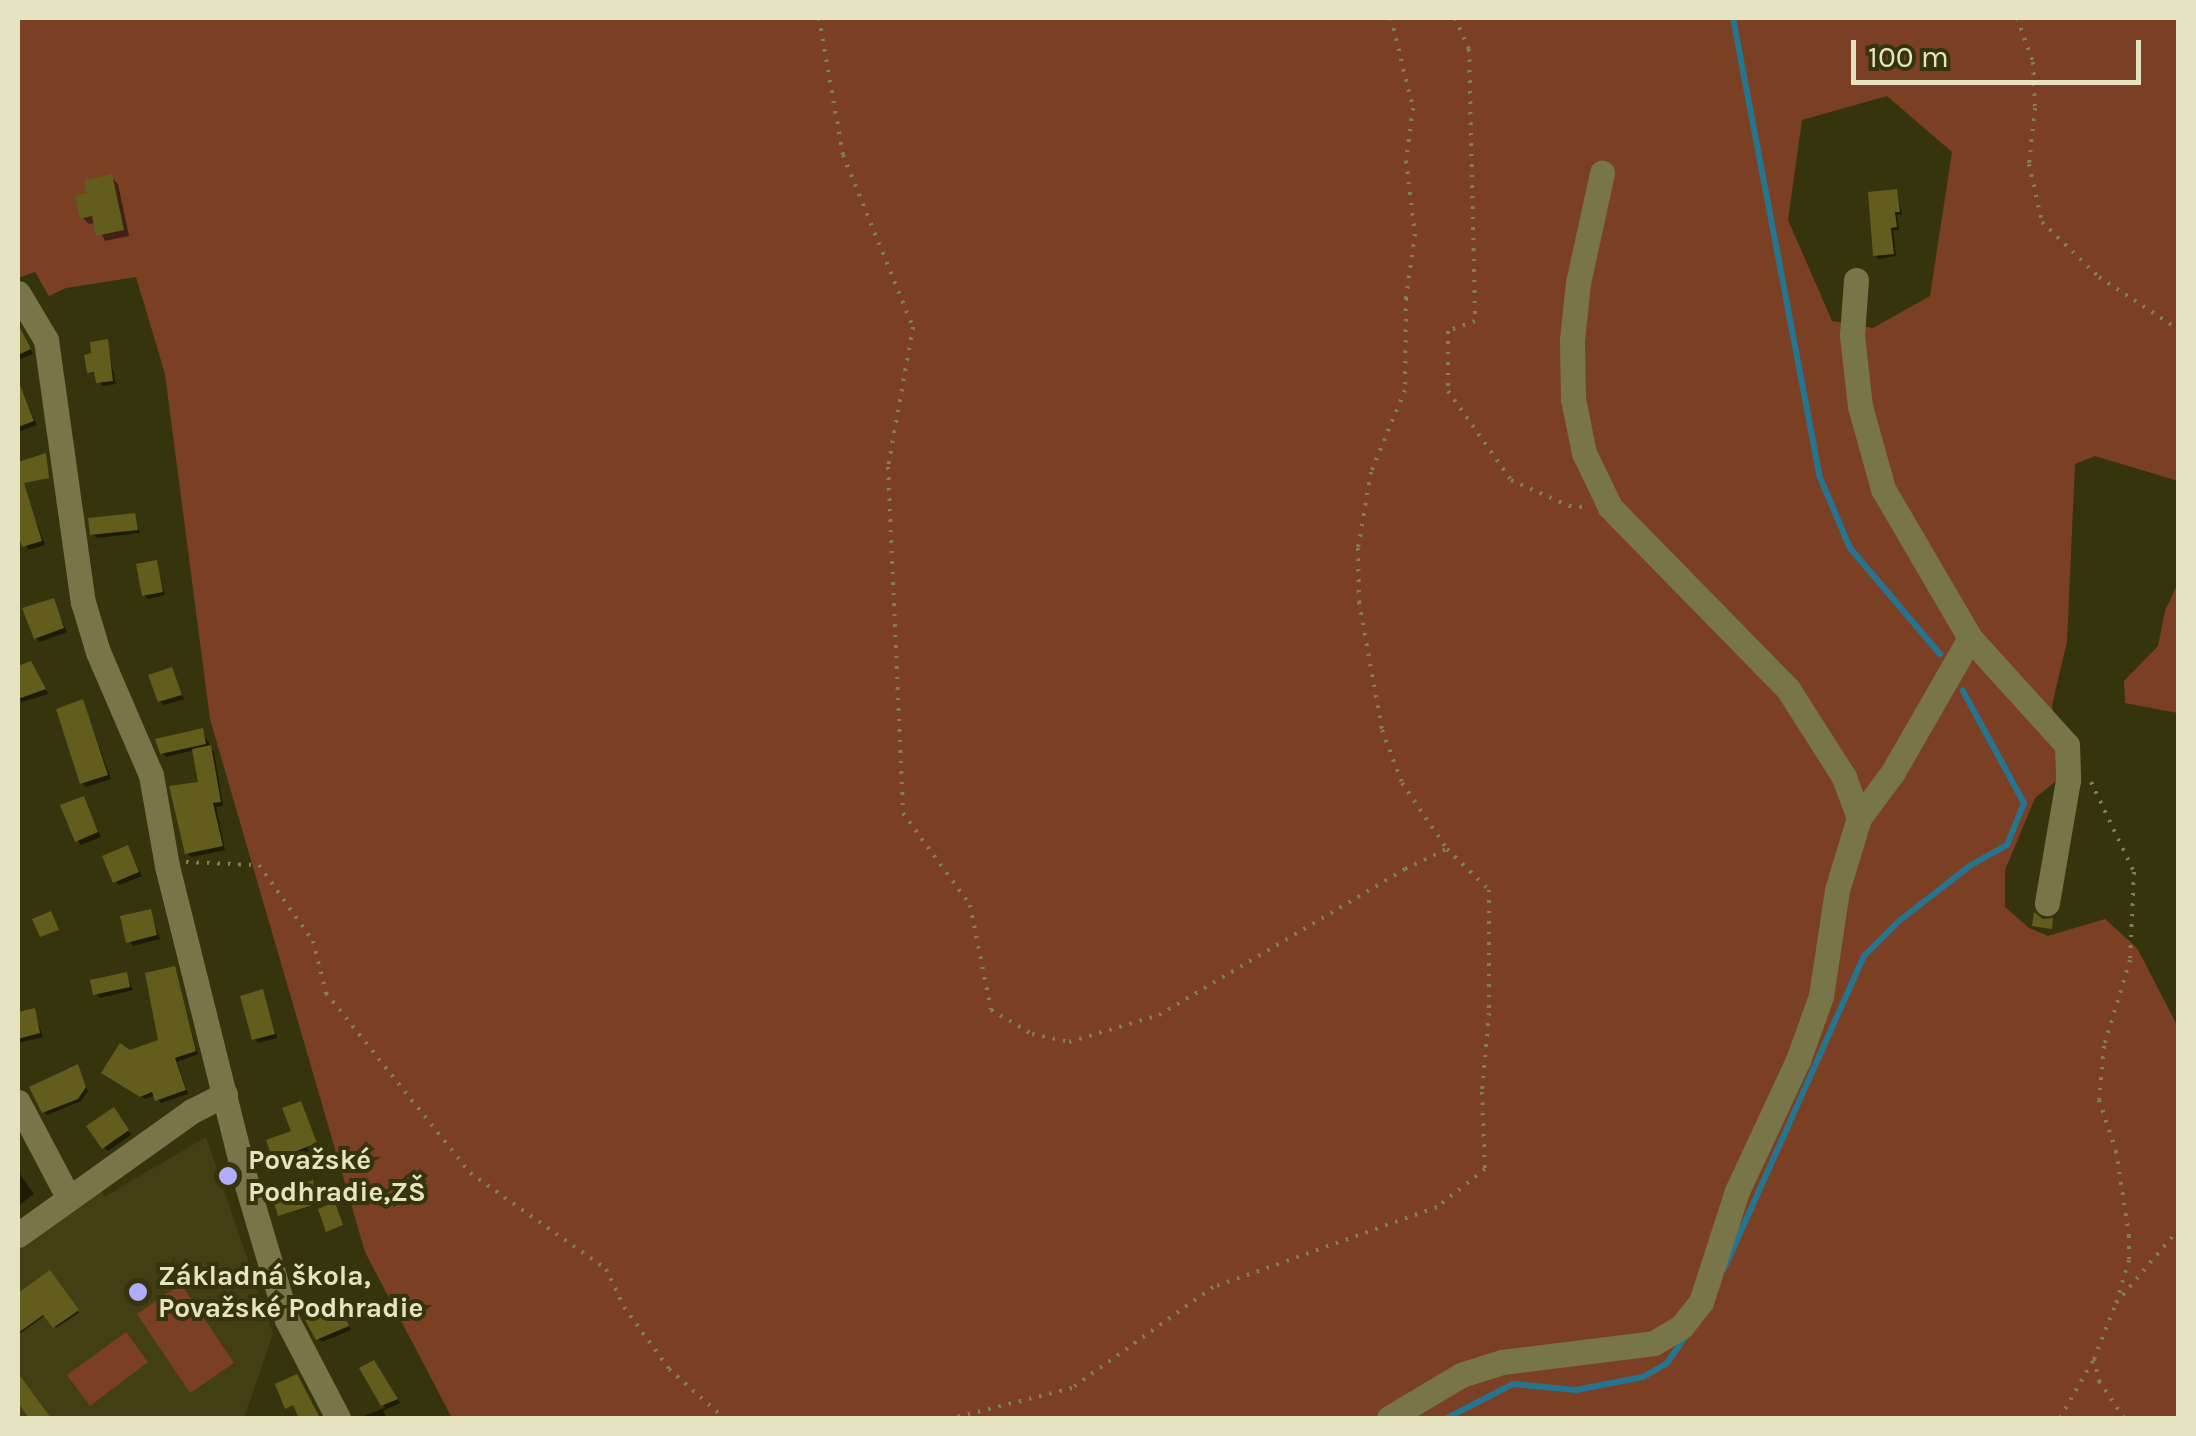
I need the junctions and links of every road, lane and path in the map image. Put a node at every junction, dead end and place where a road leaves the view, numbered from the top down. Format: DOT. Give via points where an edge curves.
graph roads {
  1 [pos="819,18"];
  2 [pos="1391,18"];
  3 [pos="1455,18"];
  4 [pos="2018,18"];
  5 [pos="1602,173"];
  6 [pos="1856,280"];
  7 [pos="18,293"];
  8 [pos="2178,328"];
  9 [pos="1610,508"];
  10 [pos="1970,638"];
  11 [pos="2090,778"];
  12 [pos="1859,818"];
  13 [pos="1448,849"];
  14 [pos="166,866"];
  15 [pos="2047,903"];
  16 [pos="225,1094"];
  17 [pos="18,1102"];
  18 [pos="68,1198"];
  19 [pos="2178,1230"];
  20 [pos="18,1235"];
  21 [pos="2116,1303"];
  22 [pos="2094,1359"];
  23 [pos="957,1417"];
  24 [pos="338,1418"];
  25 [pos="724,1418"];
  26 [pos="1389,1418"];
  27 [pos="2060,1418"];
  28 [pos="2124,1418"];
  1 -- 13 [label="path" via="843,155 913,327 888,466 903,813 970,905 991,1010 1032,1034 1069,1042 1159,1015"];
  2 -- 13 [label="path" via="1413,108 1406,161 1414,234 1405,390 1371,472 1358,548 1359,602 1382,730 1402,783"];
  3 -- 9 [label="path" via="1469,49 1475,321 1448,331 1448,390 1511,480 1569,506"];
  4 -- 8 [label="path" via="2032,62 2030,174 2042,222 2099,278"];
  5 -- 9 [label="street" via="1578,283 1573,399 1584,454"];
  6 -- 10 [label="street" via="1852,335 1860,406 1882,489"];
  7 -- 14 [label="street" via="46,340 83,602 151,775"];
  9 -- 12 [label="street" via="1788,689 1844,777"];
  10 -- 12 [label="street"];
  10 -- 15 [label="street" via="2067,745 2068,780"];
  11 -- 21 [label="path" via="2134,872 2130,960 2104,1046 2099,1100 2116,1151 2129,1236"];
  12 -- 26 [label="street" via="1837,890 1822,996 1737,1191 1701,1302 1682,1326 1654,1343 1502,1362 1461,1375"];
  13 -- 23 [label="path" via="1489,890 1485,1169 1437,1207 1213,1286 1072,1388"];
  14 -- 16 [label="street"];
  14 -- 25 [label="path" via="200,860 259,865 313,941 326,993 470,1173 606,1269 624,1307 669,1369"];
  16 -- 18 [label="street"];
  16 -- 24 [label="street" via="288,1320"];
  17 -- 18 [label="street"];
  18 -- 20 [label="street"];
  19 -- 21 [label="path"];
  21 -- 22 [label="path"];
  22 -- 27 [label="path"];
  22 -- 28 [label="path" via="2099,1380"];
}
